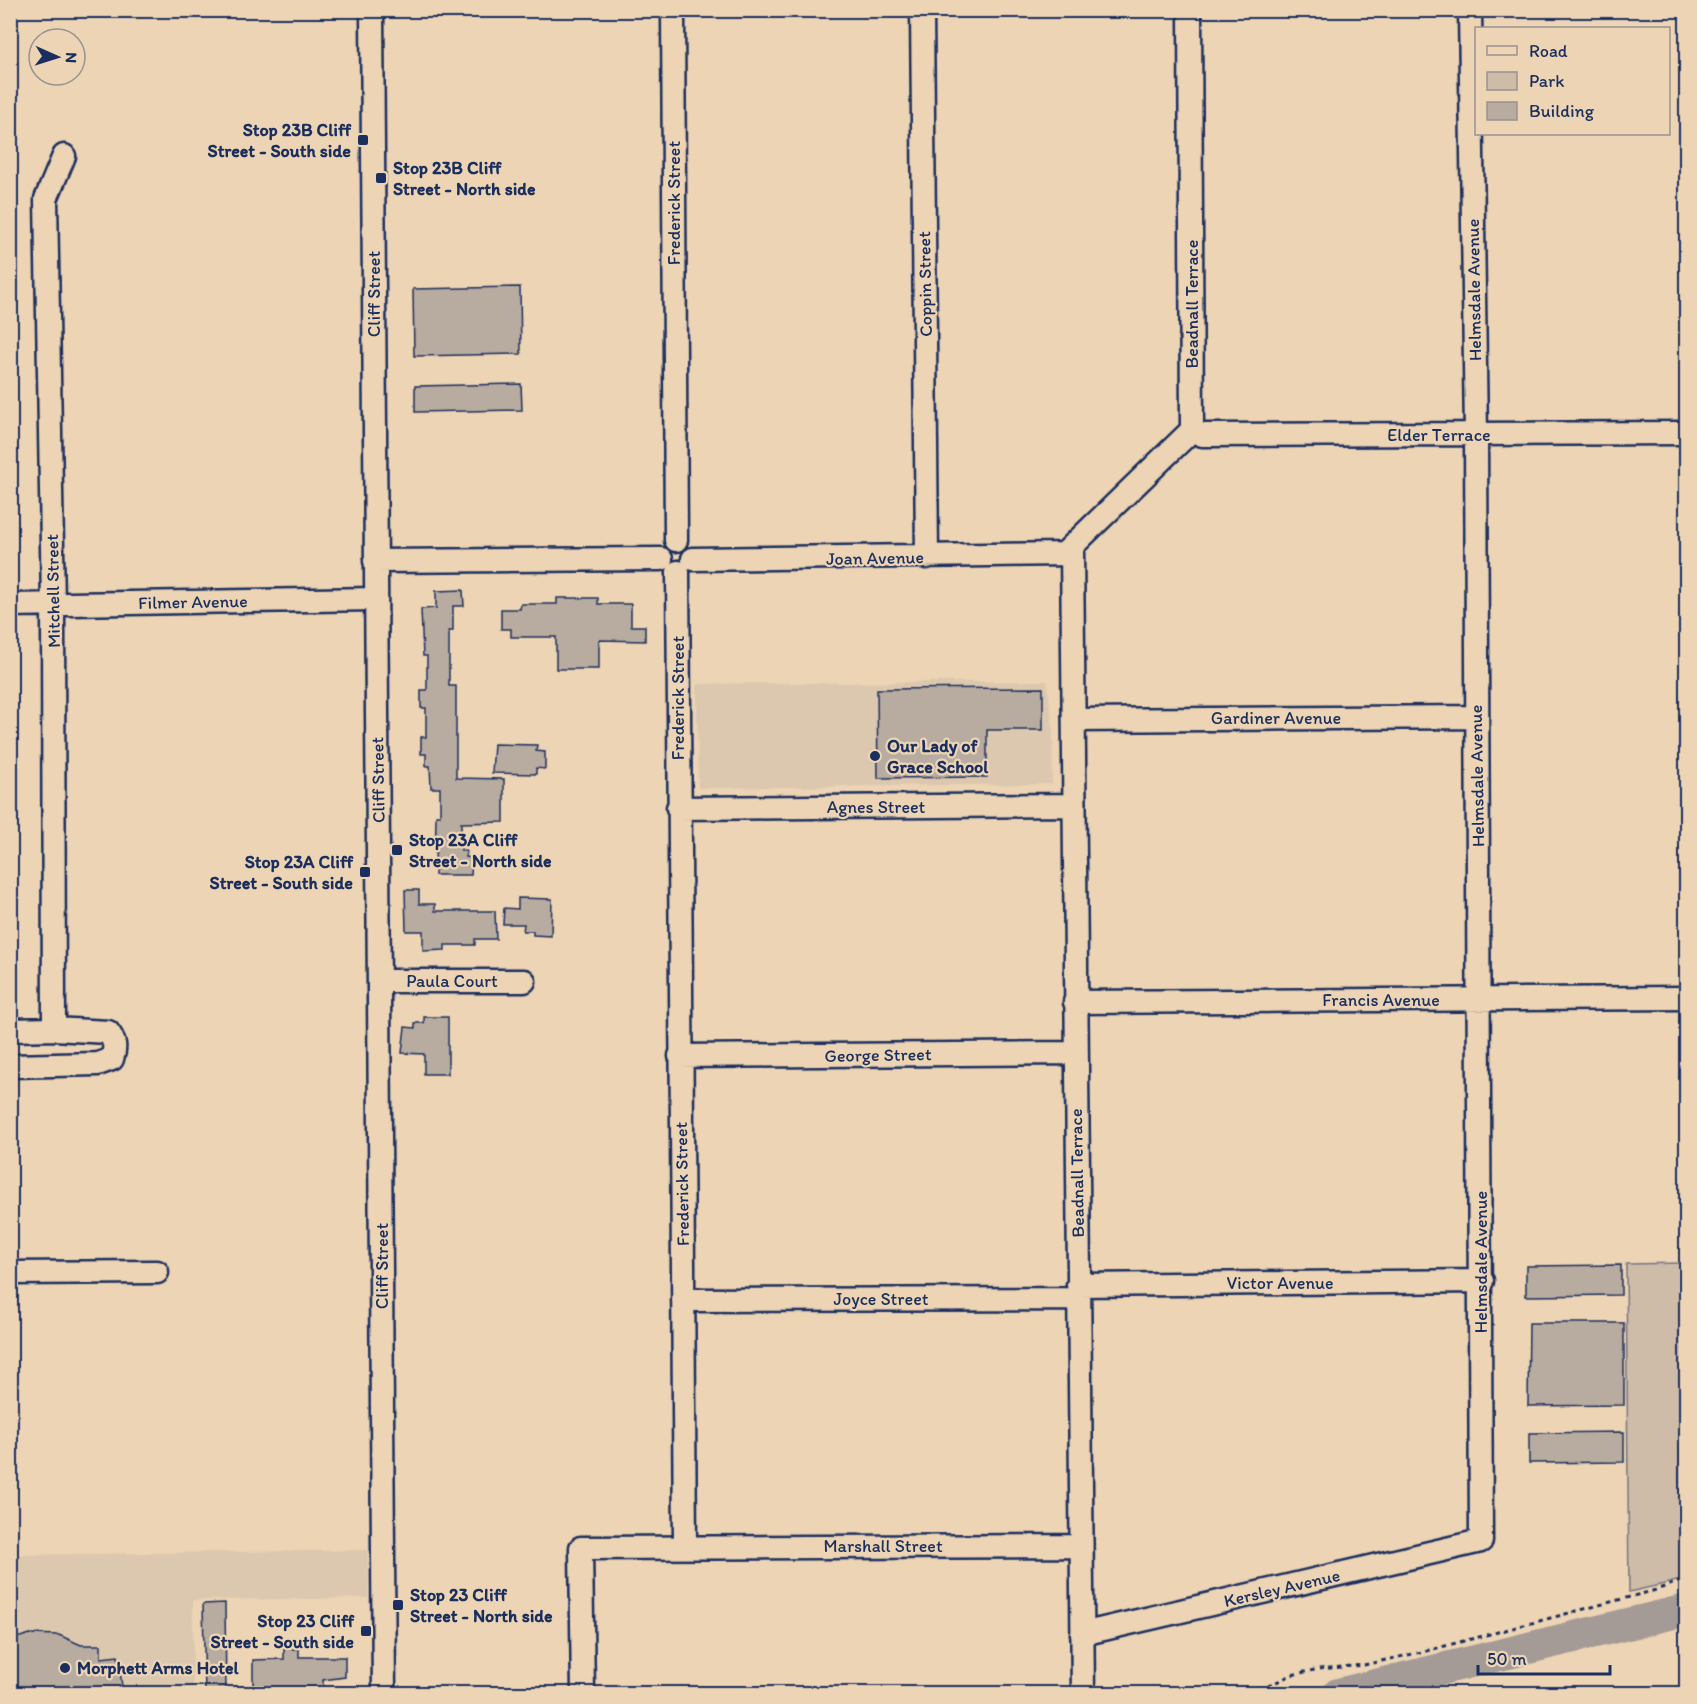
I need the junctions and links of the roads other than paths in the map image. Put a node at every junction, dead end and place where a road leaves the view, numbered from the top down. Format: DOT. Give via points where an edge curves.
graph roads {
  1 [pos="372,10"];
  2 [pos="673,10"];
  3 [pos="922,10"];
  4 [pos="1190,10"];
  5 [pos="1470,10"];
  6 [pos="63,156"];
  7 [pos="1192,430"];
  8 [pos="1686,433"];
  9 [pos="1476,435"];
  10 [pos="1064,551"];
  11 [pos="927,557"];
  12 [pos="375,561"];
  13 [pos="677,564"];
  14 [pos="376,599"];
  15 [pos="10,605"];
  16 [pos="54,605"];
  17 [pos="1476,717"];
  18 [pos="1075,720"];
  19 [pos="1074,806"];
  20 [pos="678,808"];
  21 [pos="380,981"];
  22 [pos="524,981"];
  23 [pos="1686,998"];
  24 [pos="1480,999"];
  25 [pos="1075,1002"];
  26 [pos="54,1029"];
  27 [pos="10,1030"];
  28 [pos="1075,1053"];
  29 [pos="680,1056"];
  30 [pos="10,1066"];
  31 [pos="157,1272"];
  32 [pos="10,1274"];
  33 [pos="1482,1281"];
  34 [pos="1078,1292"];
  35 [pos="683,1300"];
  36 [pos="1481,1541"];
  37 [pos="685,1546"];
  38 [pos="1081,1546"];
  39 [pos="1082,1634"];
  40 [pos="384,1694"];
  41 [pos="583,1694"];
  42 [pos="1083,1694"];
  1 -- 12 [label="street, Cliff Street"];
  2 -- 13 [label="street, Frederick Street" via="676,540 688,543"];
  3 -- 11 [label="street, Coppin Street"];
  4 -- 7 [label="street, Beadnall Terrace"];
  5 -- 9 [label="street, Helmsdale Avenue"];
  6 -- 16 [label="street, Mitchell Street" via="46,198"];
  7 -- 9 [label="street, Elder Terrace" via="1202,435"];
  7 -- 10 [label="street"];
  8 -- 9 [label="street, Elder Terrace"];
  9 -- 17 [label="street, Helmsdale Avenue"];
  10 -- 11 [label="street, Joan Avenue"];
  10 -- 18 [label="street, Beadnall Terrace" via="1074,627 1071,653"];
  11 -- 13 [label="street, Joan Avenue"];
  12 -- 13 [label="street, Joan Avenue"];
  12 -- 14 [label="street, Cliff Street"];
  13 -- 20 [label="street, Frederick Street"];
  14 -- 16 [label="street, Filmer Avenue"];
  14 -- 21 [label="street, Cliff Street"];
  15 -- 16 [label="street, Filmer Avenue"];
  16 -- 26 [label="street, Mitchell Street"];
  17 -- 18 [label="street, Gardiner Avenue"];
  17 -- 24 [label="street, Helmsdale Avenue"];
  18 -- 19 [label="street, Beadnall Terrace"];
  19 -- 20 [label="street, Agnes Street"];
  19 -- 25 [label="street, Beadnall Terrace"];
  20 -- 29 [label="street, Frederick Street"];
  21 -- 22 [label="street, Paula Court"];
  21 -- 40 [label="street, Cliff Street"];
  23 -- 24 [label="street, Francis Avenue"];
  24 -- 25 [label="street, Francis Avenue"];
  24 -- 33 [label="street, Helmsdale Avenue"];
  25 -- 28 [label="street, Beadnall Terrace"];
  26 -- 27 [label="street"];
  26 -- 30 [label="street" via="108,1032 114,1041 112,1059 98,1064"];
  28 -- 29 [label="street, George Street"];
  28 -- 34 [label="street, Beadnall Terrace"];
  29 -- 35 [label="street, Frederick Street"];
  31 -- 32 [label="street"];
  33 -- 34 [label="street, Victor Avenue"];
  33 -- 36 [label="street, Helmsdale Avenue"];
  34 -- 35 [label="street, Joyce Street"];
  34 -- 38 [label="street, Beadnall Terrace"];
  35 -- 37 [label="street, Frederick Street"];
  36 -- 39 [label="street, Kersley Avenue"];
  37 -- 38 [label="street, Marshall Street"];
  37 -- 41 [label="street" via="581,1548"];
  38 -- 39 [label="street, Beadnall Terrace"];
  39 -- 42 [label="street, Beadnall Terrace"];
}
